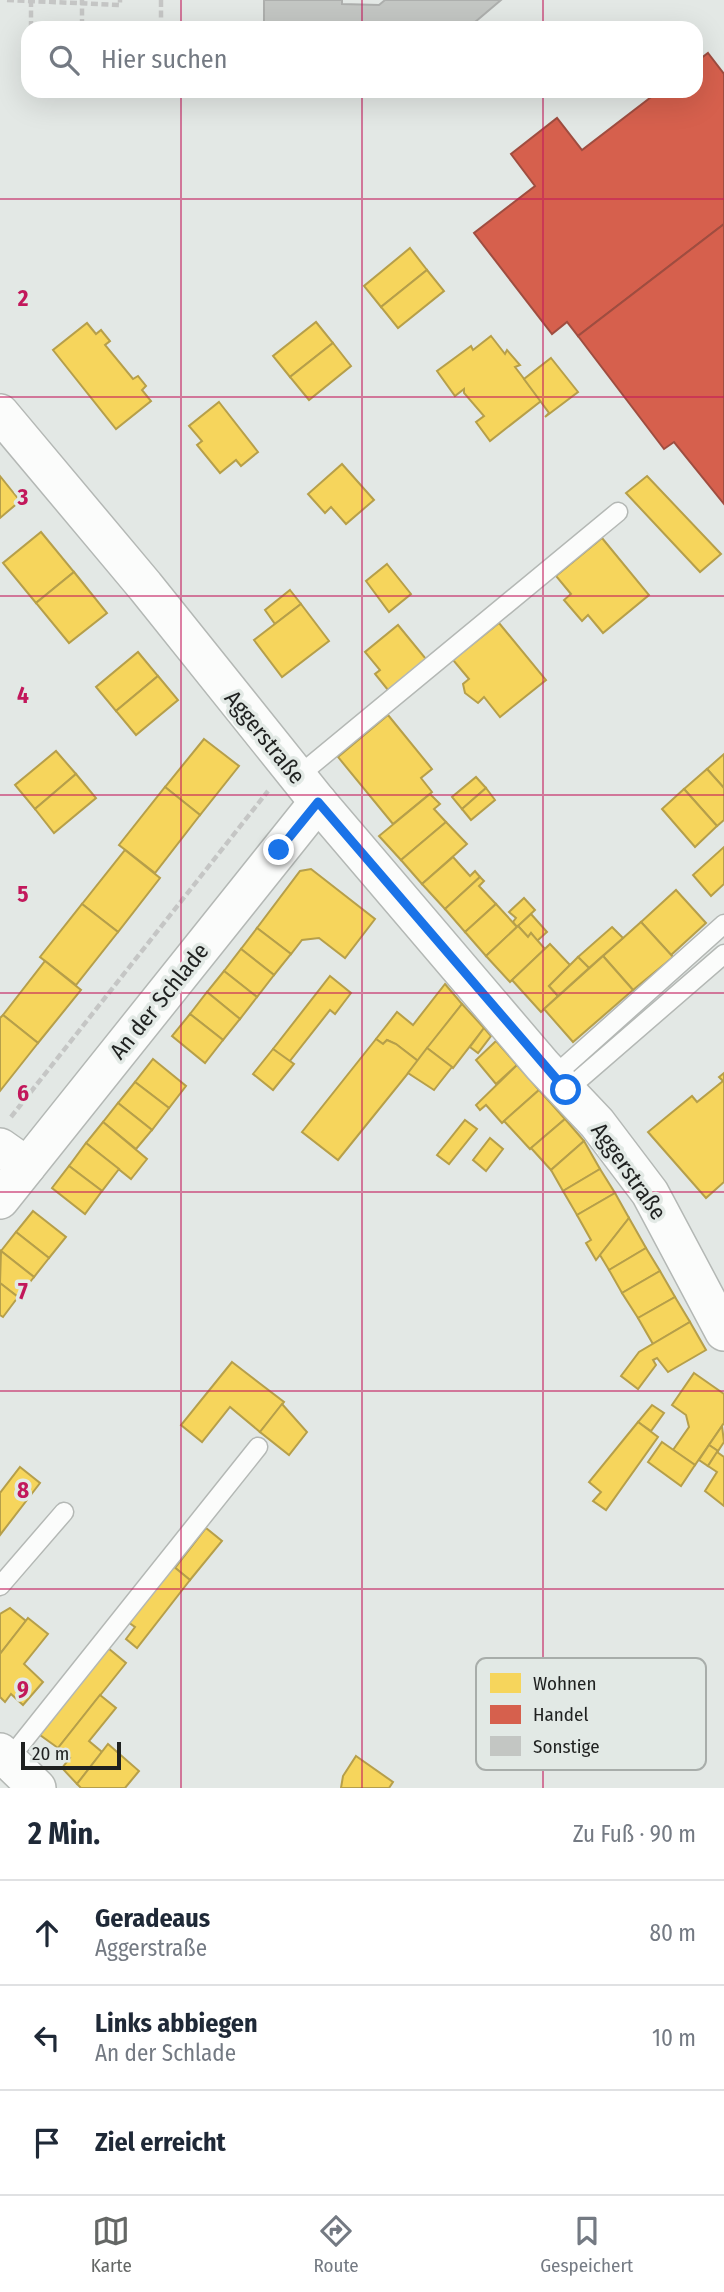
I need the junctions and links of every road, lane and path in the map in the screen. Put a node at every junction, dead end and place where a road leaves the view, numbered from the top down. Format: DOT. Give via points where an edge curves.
graph roads {
  1 [pos="7,0"];
  2 [pos="120,0"];
  3 [pos="161,0"];
  4 [pos="31,1"];
  5 [pos="82,2"];
  6 [pos="31,21"];
  7 [pos="82,21"];
  8 [pos="161,21"];
  9 [pos="0,413"];
  10 [pos="618,512"];
  11 [pos="301,782"];
  12 [pos="724,924"];
  13 [pos="724,954"];
  14 [pos="560,1083"];
  15 [pos="12,1144"];
  16 [pos="0,1200"];
  17 [pos="724,1332"];
  18 [pos="258,1447"];
  19 [pos="64,1512"];
  20 [pos="0,1586"];
  21 [pos="4,1755"];
  22 [pos="37,1788"];
  1 -- 4 [label="path"];
  2 -- 5 [label="path" via="120,5"];
  3 -- 8 [label="path"];
  4 -- 5 [label="path"];
  4 -- 6 [label="path"];
  5 -- 7 [label="path"];
  9 -- 11 [label="street, Aggerstraße"];
  10 -- 11 [label="lane"];
  11 -- 14 [label="street, Aggerstraße"];
  11 -- 15 [label="street, An der Schlade"];
  11 -- 15 [label="path"];
  12 -- 14 [label="lane"];
  13 -- 14 [label="lane"];
  14 -- 17 [label="street, Aggerstraße" via="650,1193"];
  15 -- 16 [label="street, An der Schlade"];
  18 -- 21 [label="lane"];
  19 -- 20 [label="lane"];
  21 -- 22 [label="street"];
}
